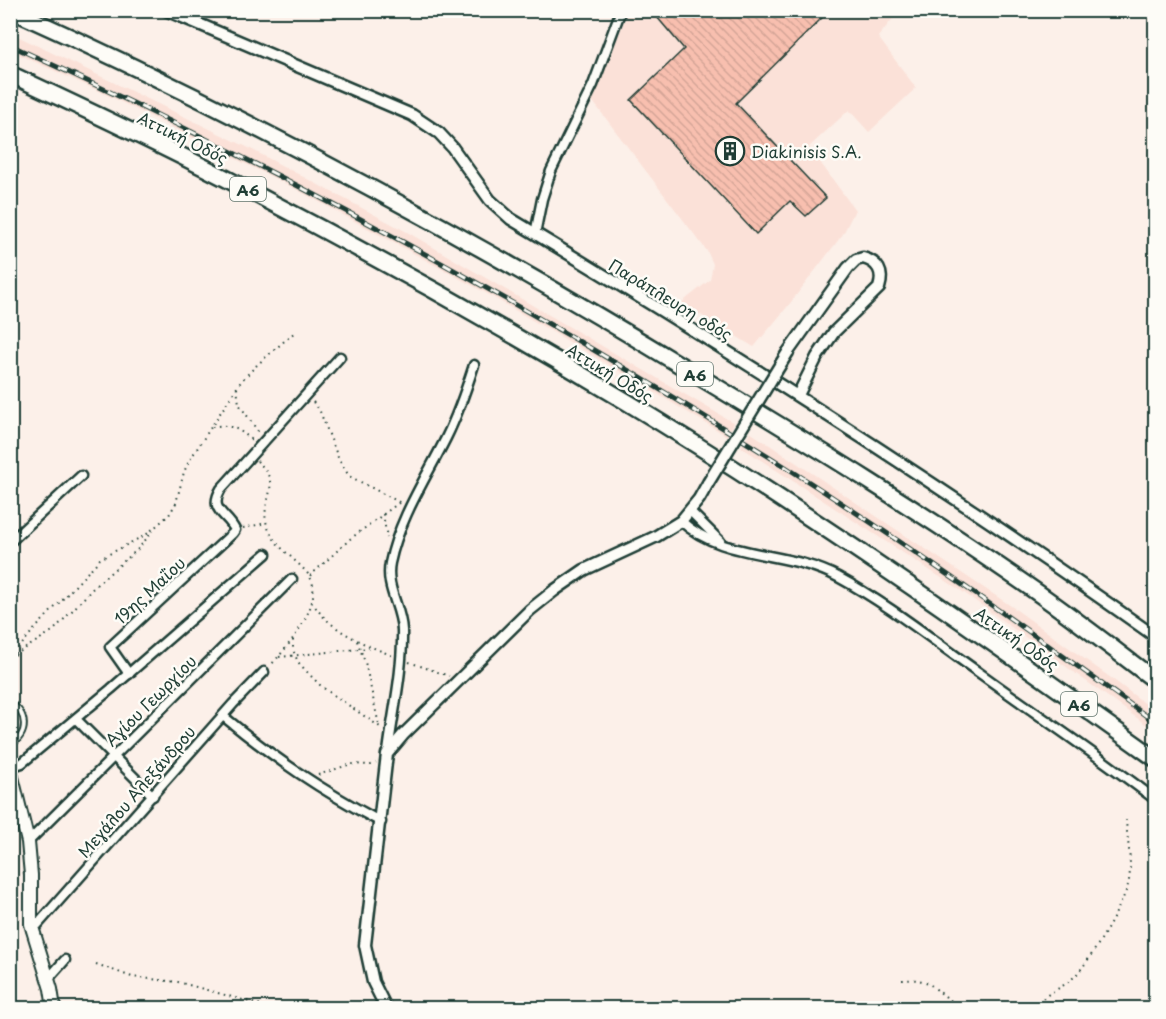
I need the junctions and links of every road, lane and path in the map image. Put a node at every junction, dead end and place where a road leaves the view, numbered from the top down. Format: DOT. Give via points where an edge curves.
graph roads {
  1 [pos="11,10"];
  2 [pos="166,10"];
  3 [pos="621,10"];
  4 [pos="10,74"];
  5 [pos="535,234"];
  6 [pos="296,331"];
  7 [pos="340,357"];
  8 [pos="474,365"];
  9 [pos="237,388"];
  10 [pos="306,395"];
  11 [pos="798,395"];
  12 [pos="210,427"];
  13 [pos="261,444"];
  14 [pos="250,455"];
  15 [pos="81,476"];
  16 [pos="400,502"];
  17 [pos="411,508"];
  18 [pos="690,511"];
  19 [pos="383,514"];
  20 [pos="681,521"];
  21 [pos="266,523"];
  22 [pos="157,527"];
  23 [pos="234,531"];
  24 [pos="10,542"];
  25 [pos="723,544"];
  26 [pos="393,553"];
  27 [pos="266,554"];
  28 [pos="309,576"];
  29 [pos="292,579"];
  30 [pos="312,602"];
  31 [pos="1155,637"];
  32 [pos="293,638"];
  33 [pos="357,641"];
  34 [pos="372,647"];
  35 [pos="361,648"];
  36 [pos="295,655"];
  37 [pos="278,657"];
  38 [pos="11,658"];
  39 [pos="400,659"];
  40 [pos="264,672"];
  41 [pos="129,674"];
  42 [pos="460,680"];
  43 [pos="1155,681"];
  44 [pos="10,704"];
  45 [pos="223,716"];
  46 [pos="76,719"];
  47 [pos="379,726"];
  48 [pos="390,734"];
  49 [pos="10,745"];
  50 [pos="387,754"];
  51 [pos="114,757"];
  52 [pos="1155,759"];
  53 [pos="10,768"];
  54 [pos="306,780"];
  55 [pos="153,796"];
  56 [pos="1155,800"];
  57 [pos="1126,820"];
  58 [pos="381,822"];
  59 [pos="28,842"];
  60 [pos="32,931"];
  61 [pos="65,960"];
  62 [pos="96,964"];
  63 [pos="48,979"];
  64 [pos="903,981"];
  65 [pos="54,1008"];
  66 [pos="272,1008"];
  67 [pos="386,1008"];
  68 [pos="966,1008"];
  69 [pos="1035,1008"];
  1 -- 43 [label="highway, Α6" via="343,173 623,330 843,464 1037,593"];
  2 -- 5 [label="street, Παράπλευρη οδός" via="412,115 440,133 490,200"];
  3 -- 5 [label="street" via="593,85 551,171"];
  4 -- 52 [label="highway, Αττική Οδός / Α6" via="315,225 629,403 883,568"];
  5 -- 11 [label="street, Παράπλευρη οδός"];
  6 -- 9 [label="path"];
  7 -- 10 [label="street"];
  8 -- 17 [label="street" via="459,410"];
  9 -- 12 [label="path"];
  9 -- 13 [label="path" via="239,404 253,422"];
  10 -- 13 [label="street"];
  10 -- 16 [label="path" via="319,409 349,476"];
  11 -- 18 [label="street, bridge" via="834,332 879,288 881,272 870,260 862,258 848,268 788,352"];
  11 -- 31 [label="street, Παράπλευρη οδός" via="1040,555"];
  12 -- 13 [label="path" via="228,425"];
  12 -- 22 [label="path" via="184,472 176,503"];
  13 -- 14 [label="street"];
  14 -- 21 [label="path" via="269,475"];
  14 -- 23 [label="street" via="217,496 217,505"];
  15 -- 24 [label="street"];
  16 -- 17 [label="path"];
  16 -- 19 [label="path"];
  17 -- 26 [label="street"];
  18 -- 20 [label="street"];
  18 -- 25 [label="street"];
  19 -- 26 [label="path"];
  19 -- 28 [label="path"];
  20 -- 25 [label="street" via="701,537"];
  20 -- 42 [label="street" via="570,579 530,610"];
  21 -- 23 [label="path"];
  21 -- 28 [label="path" via="277,544"];
  22 -- 38 [label="path" via="54,630"];
  22 -- 38 [label="path" via="100,559 85,572"];
  23 -- 41 [label="street, 19ης Μαΐου" via="110,647"];
  25 -- 56 [label="street" via="800,561 838,577"];
  26 -- 39 [label="street" via="389,572 402,627"];
  27 -- 41 [label="street"];
  28 -- 30 [label="path" via="313,584"];
  29 -- 51 [label="street, Αγίου Γεωργίου"];
  30 -- 32 [label="path"];
  30 -- 33 [label="path" via="336,628"];
  32 -- 36 [label="path"];
  32 -- 37 [label="path"];
  33 -- 34 [label="path"];
  33 -- 35 [label="path"];
  34 -- 35 [label="path"];
  34 -- 39 [label="path"];
  35 -- 36 [label="path"];
  35 -- 47 [label="path"];
  36 -- 37 [label="path"];
  36 -- 47 [label="path" via="322,687"];
  37 -- 40 [label="path"];
  39 -- 42 [label="path"];
  39 -- 48 [label="street"];
  40 -- 45 [label="street, Μεγάλου Αλεξάνδρου"];
  41 -- 46 [label="street"];
  42 -- 50 [label="street"];
  44 -- 49 [label="lane" via="19,709 25,727 21,737"];
  45 -- 54 [label="street"];
  45 -- 55 [label="street, Μεγάλου Αλεξάνδρου"];
  46 -- 51 [label="street"];
  46 -- 53 [label="street" via="22,763"];
  47 -- 48 [label="path"];
  48 -- 50 [label="street"];
  50 -- 54 [label="path" via="371,765 351,764"];
  50 -- 58 [label="street"];
  51 -- 55 [label="street"];
  51 -- 59 [label="street, Αγίου Γεωργίου"];
  53 -- 59 [label="main road"];
  54 -- 58 [label="street"];
  55 -- 60 [label="street, Μεγάλου Αλεξάνδρου"];
  57 -- 69 [label="path" via="1129,872 1121,902 1083,968 1048,993"];
  58 -- 67 [label="street" via="365,945 373,982"];
  59 -- 60 [label="main road"];
  60 -- 63 [label="main road"];
  61 -- 63 [label="street"];
  62 -- 66 [label="path" via="132,977 178,982"];
  63 -- 65 [label="main road"];
  64 -- 68 [label="path" via="927,982"];
}
